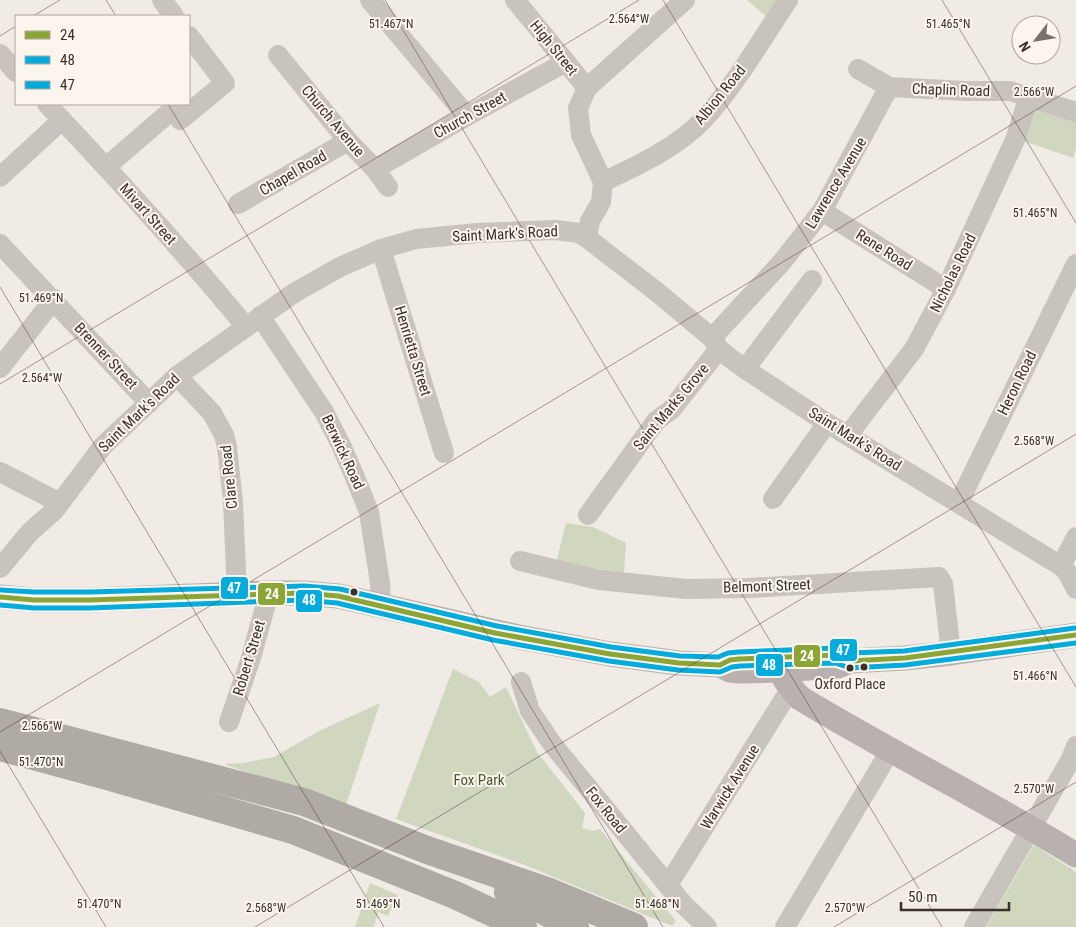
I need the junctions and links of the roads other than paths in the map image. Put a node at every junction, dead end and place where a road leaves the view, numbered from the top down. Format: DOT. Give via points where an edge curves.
graph roads {
  1 [pos="162,0"];
  2 [pos="370,0"];
  3 [pos="515,0"];
  4 [pos="685,0"];
  5 [pos="788,0"];
  6 [pos="173,15"];
  7 [pos="190,37"];
  8 [pos="0,54"];
  9 [pos="278,54"];
  10 [pos="566,62"];
  11 [pos="858,69"];
  12 [pos="15,71"];
  13 [pos="889,87"];
  14 [pos="587,88"];
  15 [pos="1029,96"];
  16 [pos="48,105"];
  17 [pos="1076,112"];
  18 [pos="467,116"];
  19 [pos="62,120"];
  20 [pos="348,141"];
  21 [pos="106,167"];
  22 [pos="375,169"];
  23 [pos="0,177"];
  24 [pos="604,182"];
  25 [pos="388,188"];
  26 [pos="238,204"];
  27 [pos="822,211"];
  28 [pos="587,238"];
  29 [pos="0,244"];
  30 [pos="381,249"];
  31 [pos="1076,264"];
  32 [pos="812,280"];
  33 [pos="946,290"];
  34 [pos="54,299"];
  35 [pos="253,322"];
  36 [pos="716,343"];
  37 [pos="0,368"];
  38 [pos="745,369"];
  39 [pos="177,376"];
  40 [pos="149,403"];
  41 [pos="827,422"];
  42 [pos="848,435"];
  43 [pos="444,453"];
  44 [pos="0,472"];
  45 [pos="773,499"];
  46 [pos="958,502"];
  47 [pos="60,503"];
  48 [pos="588,515"];
  49 [pos="1076,537"];
  50 [pos="520,561"];
  51 [pos="1061,566"];
  52 [pos="0,568"];
  53 [pos="1076,589"];
  54 [pos="268,593"];
  55 [pos="237,594"];
  56 [pos="0,598"];
  57 [pos="381,606"];
  58 [pos="1076,635"];
  59 [pos="951,653"];
  60 [pos="789,669"];
  61 [pos="520,682"];
  62 [pos="0,722"];
  63 [pos="229,722"];
  64 [pos="0,747"];
  65 [pos="890,751"];
  66 [pos="1074,756"];
  67 [pos="1031,828"];
  68 [pos="426,850"];
  69 [pos="1076,855"];
  70 [pos="668,885"];
  71 [pos="523,927"];
  72 [pos="575,927"];
  73 [pos="634,927"];
  74 [pos="707,927"];
  75 [pos="785,927"];
  76 [pos="974,927"];
  1 -- 6 [label="street"];
  2 -- 18 [label="street"];
  3 -- 10 [label="street, High Street"];
  4 -- 14 [label="street"];
  5 -- 24 [label="street, Albion Road" via="744,68 703,120 683,137"];
  7 -- 21 [label="street" via="225,83"];
  8 -- 12 [label="street"];
  9 -- 20 [label="street, Church Avenue"];
  10 -- 14 [label="street, High Street"];
  10 -- 18 [label="street, Church Street"];
  11 -- 13 [label="street, Chaplin Road"];
  13 -- 15 [label="street, Chaplin Road" via="1010,91"];
  13 -- 27 [label="street, Lawrence Avenue"];
  14 -- 24 [label="street, High Street" via="578,108 581,135"];
  15 -- 17 [label="street, Chaplin Road"];
  15 -- 33 [label="street, Nicholas Road" via="1015,140"];
  16 -- 19 [label="street, Mivart Street"];
  18 -- 22 [label="street, Church Street"];
  19 -- 21 [label="street, Mivart Street"];
  19 -- 23 [label="street"];
  20 -- 22 [label="street, Church Avenue"];
  20 -- 26 [label="street, Chapel Road"];
  21 -- 35 [label="street, Mivart Street" via="212,286"];
  22 -- 25 [label="street, Church Avenue"];
  24 -- 28 [label="street" via="601,202 590,221"];
  27 -- 33 [label="street, Rene Road"];
  27 -- 36 [label="street, Lawrence Avenue"];
  28 -- 30 [label="street, Saint Mark's Road" via="579,233 556,230 477,233 416,239"];
  28 -- 36 [label="street, Saint Mark's Road"];
  29 -- 34 [label="street, Brenner Street"];
  30 -- 35 [label="street, Saint Mark's Road" via="294,293"];
  30 -- 43 [label="street, Henrietta Street"];
  31 -- 46 [label="street, Heron Road"];
  32 -- 38 [label="street"];
  33 -- 42 [label="street, Nicholas Road" via="914,348"];
  34 -- 37 [label="street"];
  34 -- 40 [label="street, Brenner Street"];
  35 -- 39 [label="street, Saint Mark's Road"];
  35 -- 57 [label="street, Berwick Road" via="324,412 360,487 370,512"];
  36 -- 38 [label="street, Saint Mark's Road"];
  36 -- 48 [label="street, Saint Marks Grove" via="671,410 656,421"];
  38 -- 41 [label="street, Saint Mark's Road"];
  39 -- 40 [label="street, Saint Mark's Road"];
  39 -- 55 [label="street, Clare Road" via="212,414 224,434 233,502"];
  40 -- 47 [label="street, Saint Mark's Road" via="103,446"];
  41 -- 42 [label="street, Saint Mark's Road"];
  41 -- 45 [label="street"];
  42 -- 46 [label="street, Saint Mark's Road"];
  44 -- 47 [label="street"];
  46 -- 51 [label="street, Saint Mark's Road"];
  47 -- 52 [label="street, Saint Mark's Road"];
  49 -- 51 [label="street"];
  50 -- 59 [label="street, Belmont Street" via="599,580 686,589 939,577 943,584"];
  51 -- 53 [label="street, Saint Mark's Road"];
  54 -- 55 [label="main road"];
  54 -- 57 [label="main road" via="338,596"];
  54 -- 63 [label="street, Robert Street"];
  55 -- 56 [label="main road" via="81,600"];
  57 -- 60 [label="main road" via="495,633 610,654 720,665 738,659"];
  58 -- 59 [label="main road"];
  59 -- 60 [label="main road" via="850,661 837,655"];
  60 -- 65 [label="main road" via="813,706"];
  60 -- 70 [label="street, Warwick Avenue"];
  61 -- 70 [label="street, Fox Road" via="530,711 552,745"];
  62 -- 68 [label="highway" via="304,802"];
  64 -- 71 [label="highway" via="293,830 455,895"];
  65 -- 67 [label="main road"];
  65 -- 75 [label="street"];
  66 -- 67 [label="street"];
  67 -- 69 [label="main road"];
  67 -- 76 [label="street"];
  68 -- 72 [label="highway"];
  68 -- 73 [label="highway" via="548,891"];
  70 -- 74 [label="street, Fox Road"];
}
